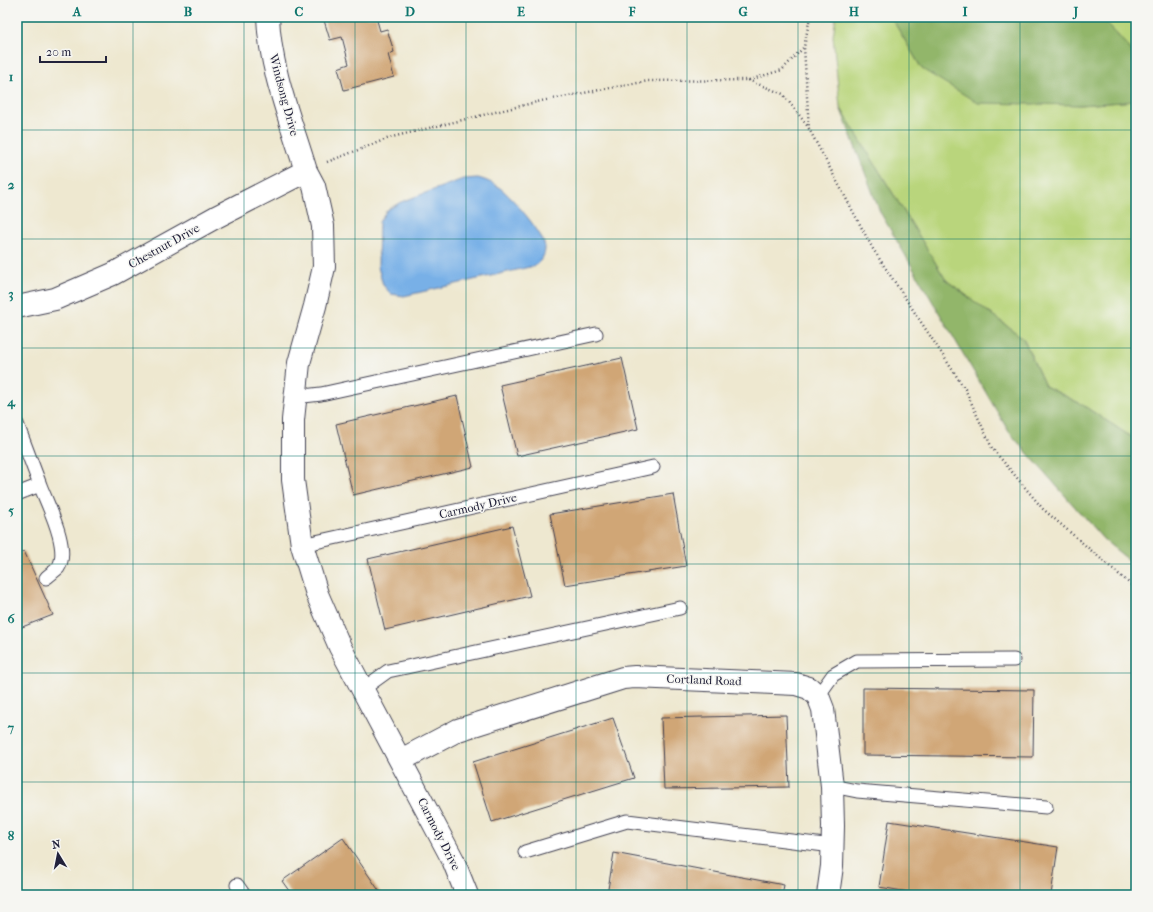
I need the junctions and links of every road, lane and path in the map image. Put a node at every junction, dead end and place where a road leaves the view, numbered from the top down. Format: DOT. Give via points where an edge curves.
graph roads {
  1 [pos="268,17"];
  2 [pos="810,17"];
  3 [pos="804,47"];
  4 [pos="748,80"];
  5 [pos="809,129"];
  6 [pos="306,171"];
  7 [pos="17,307"];
  8 [pos="596,334"];
  9 [pos="295,397"];
  10 [pos="17,424"];
  11 [pos="653,467"];
  12 [pos="40,485"];
  13 [pos="17,494"];
  14 [pos="302,545"];
  15 [pos="46,578"];
  16 [pos="1136,589"];
  17 [pos="680,608"];
  18 [pos="1014,660"];
  19 [pos="363,689"];
  20 [pos="818,696"];
  21 [pos="401,760"];
  22 [pos="832,786"];
  23 [pos="1046,807"];
  24 [pos="833,846"];
  25 [pos="525,852"];
  26 [pos="467,895"];
  27 [pos="828,895"];
  1 -- 6 [label="street, Windsong Drive" via="268,31 276,72"];
  2 -- 3 [label="path"];
  3 -- 4 [label="path" via="782,70"];
  3 -- 5 [label="path"];
  4 -- 5 [label="path" via="783,94"];
  4 -- 6 [label="path" via="648,81 541,101 392,137"];
  5 -- 16 [label="path" via="873,249 964,389 992,448 1043,509"];
  6 -- 7 [label="street, Chestnut Drive" via="113,274 55,299"];
  6 -- 9 [label="street, Carmody Drive" via="314,186 323,226 324,267 299,363"];
  8 -- 9 [label="lane" via="321,394"];
  9 -- 14 [label="street, Carmody Drive" via="293,480"];
  10 -- 12 [label="lane"];
  11 -- 14 [label="lane, Carmody Drive"];
  12 -- 13 [label="lane"];
  12 -- 15 [label="lane" via="60,536 63,555 58,568"];
  14 -- 19 [label="street, Carmody Drive" via="317,594 340,647"];
  17 -- 19 [label="lane" via="388,671"];
  18 -- 20 [label="lane" via="857,661 833,675"];
  19 -- 21 [label="street, Carmody Drive"];
  20 -- 21 [label="street, Cortland Road" via="809,688 796,684 623,678 458,730"];
  20 -- 22 [label="street" via="823,709"];
  21 -- 26 [label="street, Carmody Drive" via="453,860"];
  22 -- 23 [label="lane" via="857,791"];
  22 -- 24 [label="street"];
  24 -- 25 [label="lane" via="627,821"];
  24 -- 27 [label="street"];
}
